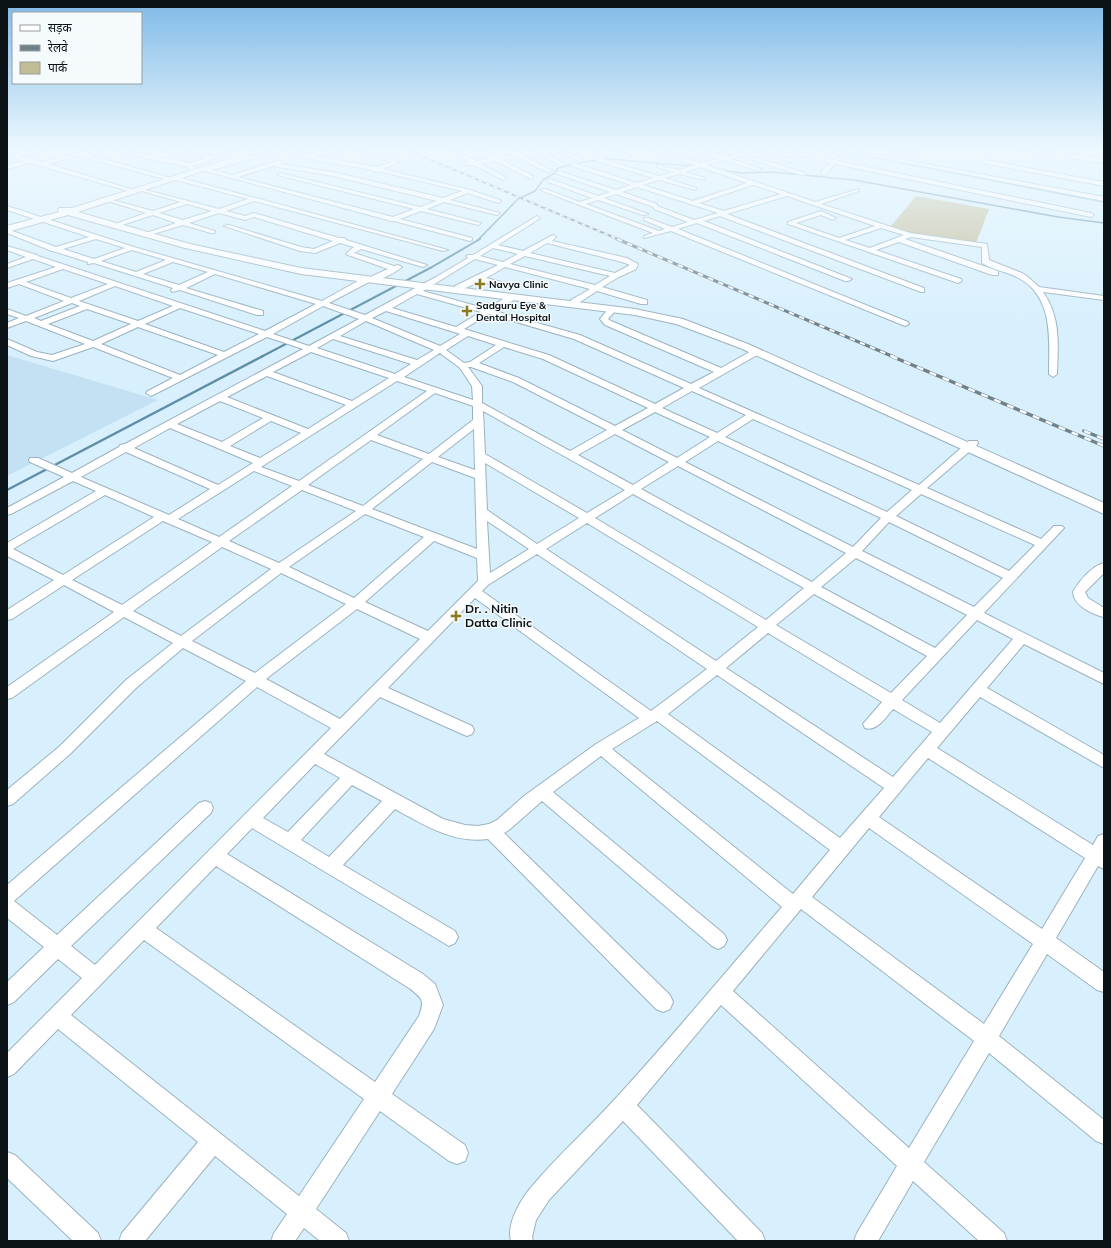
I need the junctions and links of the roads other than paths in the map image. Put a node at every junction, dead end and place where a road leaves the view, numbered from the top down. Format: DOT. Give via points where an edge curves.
graph roads {
  1 [pos="87,207"];
  2 [pos="90,207"];
  3 [pos="132,207"];
  4 [pos="170,207"];
  5 [pos="205,207"];
  6 [pos="233,207"];
  7 [pos="287,207"];
  8 [pos="333,207"];
  9 [pos="348,207"];
  10 [pos="411,207"];
  11 [pos="423,207"];
  12 [pos="474,207"];
  13 [pos="593,207"];
  14 [pos="623,207"];
  15 [pos="659,207"];
  16 [pos="704,207"];
  17 [pos="744,207"];
  18 [pos="824,207"];
  19 [pos="1053,207"];
  20 [pos="7,208"];
  21 [pos="418,209"];
  22 [pos="832,210"];
  23 [pos="74,212"];
  24 [pos="221,212"];
  25 [pos="152,213"];
  26 [pos="497,213"];
  27 [pos="821,213"];
  28 [pos="313,214"];
  29 [pos="722,214"];
  30 [pos="1091,215"];
  31 [pos="41,218"];
  32 [pos="537,218"];
  33 [pos="393,219"];
  34 [pos="182,222"];
  35 [pos="695,222"];
  36 [pos="858,222"];
  37 [pos="478,223"];
  38 [pos="120,224"];
  39 [pos="286,224"];
  40 [pos="7,225"];
  41 [pos="784,225"];
  42 [pos="227,226"];
  43 [pos="880,226"];
  44 [pos="367,229"];
  45 [pos="672,229"];
  46 [pos="871,229"];
  47 [pos="7,230"];
  48 [pos="271,230"];
  49 [pos="213,232"];
  50 [pos="766,232"];
  51 [pos="151,233"];
  52 [pos="264,233"];
  53 [pos="658,233"];
  54 [pos="256,235"];
  55 [pos="556,235"];
  56 [pos="909,235"];
  57 [pos="95,237"];
  58 [pos="646,237"];
  59 [pos="470,239"];
  60 [pos="743,239"];
  61 [pos="340,240"];
  62 [pos="838,240"];
  63 [pos="901,240"];
  64 [pos="545,241"];
  65 [pos="361,246"];
  66 [pos="493,246"];
  67 [pos="7,248"];
  68 [pos="132,248"];
  69 [pos="718,248"];
  70 [pos="55,250"];
  71 [pos="445,250"];
  72 [pos="816,250"];
  73 [pos="871,250"];
  74 [pos="524,253"];
  75 [pos="464,255"];
  76 [pos="32,257"];
  77 [pos="474,257"];
  78 [pos="793,259"];
  79 [pos="172,260"];
  80 [pos="93,261"];
  81 [pos="411,261"];
  82 [pos="423,265"];
  83 [pos="503,265"];
  84 [pos="7,266"];
  85 [pos="62,267"];
  86 [pos="768,268"];
  87 [pos="70,269"];
  88 [pos="394,269"];
  89 [pos="870,271"];
  90 [pos="214,272"];
  91 [pos="134,274"];
  92 [pos="1019,274"];
  93 [pos="616,275"];
  94 [pos="853,277"];
  95 [pos="480,278"];
  96 [pos="370,279"];
  97 [pos="958,280"];
  98 [pos="19,282"];
  99 [pos="112,283"];
  100 [pos="7,286"];
  101 [pos="418,286"];
  102 [pos="506,286"];
  103 [pos="179,288"];
  104 [pos="458,288"];
  105 [pos="596,288"];
  106 [pos="822,289"];
  107 [pos="1037,289"];
  108 [pos="921,290"];
  109 [pos="157,297"];
  110 [pos="511,298"];
  111 [pos="1104,298"];
  112 [pos="71,300"];
  113 [pos="574,302"];
  114 [pos="644,302"];
  115 [pos="322,303"];
  116 [pos="181,305"];
  117 [pos="87,306"];
  118 [pos="385,308"];
  119 [pos="7,310"];
  120 [pos="612,310"];
  121 [pos="488,312"];
  122 [pos="260,313"];
  123 [pos="26,318"];
  124 [pos="365,318"];
  125 [pos="41,324"];
  126 [pos="138,324"];
  127 [pos="905,324"];
  128 [pos="7,326"];
  129 [pos="457,330"];
  130 [pos="467,333"];
  131 [pos="266,334"];
  132 [pos="331,336"];
  133 [pos="7,342"];
  134 [pos="94,344"];
  135 [pos="503,344"];
  136 [pos="308,348"];
  137 [pos="440,349"];
  138 [pos="756,352"];
  139 [pos="225,355"];
  140 [pos="418,363"];
  141 [pos="468,365"];
  142 [pos="720,371"];
  143 [pos="265,372"];
  144 [pos="1053,374"];
  145 [pos="395,377"];
  146 [pos="181,378"];
  147 [pos="690,387"];
  148 [pos="434,390"];
  149 [pos="151,393"];
  150 [pos="218,397"];
  151 [pos="352,404"];
  152 [pos="477,404"];
  153 [pos="653,408"];
  154 [pos="753,415"];
  155 [pos="271,417"];
  156 [pos="478,421"];
  157 [pos="168,424"];
  158 [pos="614,430"];
  159 [pos="308,432"];
  160 [pos="370,436"];
  161 [pos="717,437"];
  162 [pos="970,445"];
  163 [pos="223,446"];
  164 [pos="124,447"];
  165 [pos="479,455"];
  166 [pos="570,455"];
  167 [pos="430,458"];
  168 [pos="39,462"];
  169 [pos="677,462"];
  170 [pos="257,464"];
  171 [pos="66,474"];
  172 [pos="480,476"];
  173 [pos="300,486"];
  174 [pos="218,489"];
  175 [pos="633,489"];
  176 [pos="921,489"];
  177 [pos="104,491"];
  178 [pos="1104,503"];
  179 [pos="1104,509"];
  180 [pos="364,510"];
  181 [pos="7,512"];
  182 [pos="482,512"];
  183 [pos="888,517"];
  184 [pos="165,518"];
  185 [pos="587,518"];
  186 [pos="1058,528"];
  187 [pos="432,537"];
  188 [pos="220,542"];
  189 [pos="1043,544"];
  190 [pos="7,548"];
  191 [pos="537,549"];
  192 [pos="7,551"];
  193 [pos="855,552"];
  194 [pos="483,556"];
  195 [pos="1104,566"];
  196 [pos="280,568"];
  197 [pos="1011,577"];
  198 [pos="63,580"];
  199 [pos="480,587"];
  200 [pos="813,587"];
  201 [pos="355,604"];
  202 [pos="123,612"];
  203 [pos="976,613"];
  204 [pos="1104,614"];
  205 [pos="7,616"];
  206 [pos="767,626"];
  207 [pos="1022,637"];
  208 [pos="430,638"];
  209 [pos="182,642"];
  210 [pos="936,655"];
  211 [pos="717,668"];
  212 [pos="1104,679"];
  213 [pos="256,680"];
  214 [pos="978,689"];
  215 [pos="379,690"];
  216 [pos="7,694"];
  217 [pos="892,701"];
  218 [pos="653,716"];
  219 [pos="870,724"];
  220 [pos="343,726"];
  221 [pos="467,730"];
  222 [pos="942,731"];
  223 [pos="601,748"];
  224 [pos="927,749"];
  225 [pos="314,756"];
  226 [pos="1104,762"];
  227 [pos="351,776"];
  228 [pos="894,787"];
  229 [pos="542,792"];
  230 [pos="7,799"];
  231 [pos="393,800"];
  232 [pos="205,808"];
  233 [pos="868,818"];
  234 [pos="251,819"];
  235 [pos="492,831"];
  236 [pos="289,842"];
  237 [pos="842,849"];
  238 [pos="1101,852"];
  239 [pos="215,856"];
  240 [pos="331,866"];
  241 [pos="7,896"];
  242 [pos="797,902"];
  243 [pos="7,907"];
  244 [pos="143,929"];
  245 [pos="449,937"];
  246 [pos="718,940"];
  247 [pos="1044,942"];
  248 [pos="58,947"];
  249 [pos="96,977"];
  250 [pos="1104,983"];
  251 [pos="720,992"];
  252 [pos="7,995"];
  253 [pos="663,1002"];
  254 [pos="57,1016"];
  255 [pos="986,1038"];
  256 [pos="7,1067"];
  257 [pos="378,1096"];
  258 [pos="623,1106"];
  259 [pos="1104,1133"];
  260 [pos="213,1141"];
  261 [pos="458,1153"];
  262 [pos="7,1163"];
  263 [pos="912,1164"];
  264 [pos="302,1212"];
  265 [pos="90,1241"];
  266 [pos="130,1241"];
  267 [pos="282,1241"];
  268 [pos="338,1241"];
  269 [pos="522,1241"];
  270 [pos="754,1241"];
  271 [pos="865,1241"];
  272 [pos="996,1241"];
  1 -- 23 [label="street"];
  2 -- 23 [label="street"];
  3 -- 25 [label="street"];
  4 -- 25 [label="street"];
  5 -- 24 [label="street"];
  6 -- 24 [label="street"];
  7 -- 28 [label="street"];
  8 -- 28 [label="street"];
  9 -- 33 [label="street"];
  10 -- 21 [label="street"];
  11 -- 21 [label="street"];
  12 -- 26 [label="street"];
  13 -- 53 [label="street"];
  14 -- 45 [label="street"];
  15 -- 35 [label="street"];
  16 -- 29 [label="street"];
  17 -- 29 [label="street"];
  18 -- 22 [label="street"];
  19 -- 30 [label="street"];
  20 -- 31 [label="street"];
  21 -- 33 [label="street"];
  21 -- 37 [label="street"];
  22 -- 27 [label="street"];
  22 -- 36 [label="street"];
  23 -- 31 [label="street"];
  23 -- 31 [label="street"];
  23 -- 31 [label="street"];
  23 -- 38 [label="street"];
  23 -- 96 [label="street" via="152,237 223,255 301,271"];
  24 -- 34 [label="street"];
  24 -- 39 [label="street" via="245,218 254,215"];
  25 -- 34 [label="street"];
  25 -- 38 [label="street"];
  27 -- 36 [label="street" via="841,221"];
  27 -- 41 [label="street"];
  28 -- 39 [label="street"];
  28 -- 44 [label="street"];
  29 -- 35 [label="street"];
  29 -- 50 [label="street"];
  31 -- 40 [label="street"];
  31 -- 47 [label="street"];
  31 -- 57 [label="street"];
  32 -- 66 [label="street"];
  33 -- 44 [label="street"];
  33 -- 59 [label="street"];
  34 -- 49 [label="street"];
  34 -- 51 [label="street"];
  35 -- 45 [label="street"];
  35 -- 60 [label="street"];
  36 -- 43 [label="street"];
  36 -- 46 [label="street"];
  38 -- 51 [label="street"];
  39 -- 48 [label="street"];
  39 -- 61 [label="street"];
  41 -- 50 [label="street"];
  41 -- 62 [label="street"];
  42 -- 54 [label="street"];
  43 -- 46 [label="street"];
  43 -- 56 [label="street"];
  44 -- 61 [label="street"];
  44 -- 71 [label="street"];
  45 -- 53 [label="street"];
  45 -- 69 [label="street"];
  46 -- 62 [label="street"];
  46 -- 63 [label="street"];
  47 -- 70 [label="street"];
  50 -- 60 [label="street"];
  50 -- 72 [label="street"];
  51 -- 96 [label="street" via="265,261"];
  52 -- 54 [label="street"];
  53 -- 58 [label="street"];
  54 -- 61 [label="street" via="315,251"];
  55 -- 64 [label="street"];
  56 -- 63 [label="street"];
  56 -- 92 [label="street" via="984,245 985,261 997,268"];
  57 -- 68 [label="street"];
  57 -- 70 [label="street"];
  60 -- 69 [label="street"];
  60 -- 78 [label="street"];
  61 -- 65 [label="street"];
  62 -- 73 [label="street"];
  63 -- 73 [label="street"];
  63 -- 92 [label="street" via="982,269 1003,274"];
  64 -- 74 [label="street"];
  64 -- 93 [label="street" via="634,264 633,267"];
  65 -- 81 [label="street"];
  65 -- 88 [label="street" via="350,254"];
  66 -- 74 [label="street"];
  66 -- 77 [label="street"];
  67 -- 76 [label="street"];
  68 -- 79 [label="street"];
  68 -- 80 [label="street"];
  69 -- 86 [label="street"];
  70 -- 76 [label="street"];
  70 -- 80 [label="street"];
  72 -- 78 [label="street"];
  72 -- 89 [label="street"];
  73 -- 97 [label="street"];
  74 -- 83 [label="street"];
  74 -- 93 [label="street"];
  75 -- 77 [label="street"];
  76 -- 84 [label="street"];
  76 -- 85 [label="street"];
  77 -- 83 [label="street"];
  77 -- 101 [label="street"];
  78 -- 86 [label="street"];
  78 -- 94 [label="street"];
  79 -- 90 [label="street"];
  79 -- 91 [label="street"];
  80 -- 87 [label="street"];
  80 -- 91 [label="street"];
  81 -- 82 [label="street"];
  81 -- 88 [label="street"];
  83 -- 95 [label="street"];
  83 -- 105 [label="street"];
  85 -- 87 [label="street"];
  85 -- 98 [label="street"];
  86 -- 106 [label="street"];
  87 -- 99 [label="street"];
  88 -- 96 [label="street"];
  89 -- 94 [label="street"];
  89 -- 108 [label="street"];
  90 -- 103 [label="street"];
  90 -- 115 [label="street"];
  91 -- 99 [label="street"];
  91 -- 103 [label="street"];
  92 -- 107 [label="street"];
  93 -- 105 [label="street"];
  94 -- 106 [label="street"];
  95 -- 102 [label="street"];
  95 -- 104 [label="street"];
  96 -- 101 [label="street"];
  96 -- 115 [label="street"];
  98 -- 100 [label="street"];
  98 -- 112 [label="street"];
  99 -- 109 [label="street"];
  99 -- 112 [label="street"];
  101 -- 104 [label="street"];
  101 -- 110 [label="street"];
  101 -- 118 [label="street"];
  101 -- 121 [label="street"];
  103 -- 109 [label="street"];
  103 -- 122 [label="street"];
  104 -- 113 [label="street"];
  105 -- 113 [label="street"];
  105 -- 114 [label="street"];
  106 -- 127 [label="street"];
  107 -- 111 [label="street"];
  107 -- 144 [label="street" via="1053,327"];
  109 -- 116 [label="street"];
  110 -- 120 [label="street"];
  110 -- 121 [label="street"];
  112 -- 117 [label="street"];
  112 -- 123 [label="street"];
  113 -- 162 [label="street" via="653,311 696,322 778,356"];
  115 -- 124 [label="street"];
  115 -- 131 [label="street"];
  116 -- 126 [label="street"];
  116 -- 131 [label="street"];
  117 -- 125 [label="street"];
  117 -- 126 [label="street"];
  118 -- 124 [label="street"];
  118 -- 129 [label="street"];
  119 -- 123 [label="street"];
  120 -- 138 [label="street" via="679,321"];
  120 -- 142 [label="street" via="604,319 608,323"];
  121 -- 129 [label="street"];
  121 -- 147 [label="street" via="577,337"];
  123 -- 125 [label="street"];
  123 -- 128 [label="street"];
  124 -- 132 [label="street"];
  124 -- 137 [label="street"];
  125 -- 134 [label="street"];
  126 -- 134 [label="street"];
  126 -- 139 [label="street"];
  129 -- 130 [label="street"];
  130 -- 135 [label="street"];
  130 -- 137 [label="street"];
  131 -- 136 [label="street"];
  131 -- 139 [label="street"];
  132 -- 136 [label="street"];
  132 -- 140 [label="street"];
  133 -- 134 [label="street" via="34,354 53,358"];
  134 -- 146 [label="street"];
  135 -- 141 [label="street"];
  135 -- 153 [label="street" via="546,357"];
  136 -- 143 [label="street"];
  136 -- 145 [label="street"];
  137 -- 140 [label="street"];
  137 -- 141 [label="street"];
  138 -- 142 [label="street"];
  138 -- 162 [label="street"];
  139 -- 146 [label="street"];
  140 -- 145 [label="street"];
  141 -- 152 [label="street" via="477,386"];
  141 -- 158 [label="street" via="516,380"];
  142 -- 147 [label="street"];
  143 -- 150 [label="street"];
  143 -- 151 [label="street"];
  145 -- 148 [label="street"];
  145 -- 151 [label="street"];
  146 -- 149 [label="street"];
  147 -- 153 [label="street"];
  147 -- 154 [label="street"];
  148 -- 152 [label="street"];
  148 -- 160 [label="street"];
  150 -- 155 [label="street"];
  150 -- 157 [label="street"];
  151 -- 159 [label="street"];
  152 -- 156 [label="street"];
  152 -- 166 [label="street"];
  153 -- 158 [label="street"];
  153 -- 161 [label="street"];
  154 -- 161 [label="street"];
  154 -- 176 [label="street"];
  155 -- 159 [label="street"];
  155 -- 163 [label="street"];
  156 -- 165 [label="street"];
  156 -- 167 [label="street"];
  157 -- 163 [label="street"];
  157 -- 164 [label="street"];
  158 -- 166 [label="street"];
  158 -- 169 [label="street"];
  159 -- 170 [label="street"];
  160 -- 167 [label="street"];
  160 -- 173 [label="street"];
  161 -- 169 [label="street"];
  161 -- 183 [label="street"];
  162 -- 176 [label="street"];
  162 -- 178 [label="street"];
  162 -- 179 [label="street"];
  163 -- 170 [label="street"];
  164 -- 171 [label="street"];
  164 -- 174 [label="street"];
  165 -- 172 [label="street"];
  165 -- 185 [label="street"];
  166 -- 175 [label="street"];
  167 -- 172 [label="street"];
  167 -- 180 [label="street"];
  168 -- 171 [label="street"];
  169 -- 175 [label="street"];
  169 -- 193 [label="street"];
  170 -- 173 [label="street"];
  170 -- 174 [label="street"];
  171 -- 177 [label="street"];
  171 -- 181 [label="street"];
  172 -- 182 [label="street"];
  173 -- 180 [label="street"];
  173 -- 188 [label="street"];
  174 -- 184 [label="street"];
  175 -- 185 [label="street"];
  175 -- 200 [label="street"];
  176 -- 183 [label="street"];
  176 -- 189 [label="street"];
  177 -- 184 [label="street"];
  177 -- 190 [label="street"];
  180 -- 187 [label="street"];
  180 -- 196 [label="street"];
  182 -- 191 [label="street"];
  182 -- 194 [label="street"];
  183 -- 193 [label="street"];
  183 -- 197 [label="street"];
  184 -- 188 [label="street"];
  184 -- 198 [label="street"];
  185 -- 191 [label="street"];
  185 -- 206 [label="street"];
  186 -- 189 [label="street"];
  187 -- 194 [label="street"];
  187 -- 201 [label="street"];
  188 -- 196 [label="street"];
  188 -- 202 [label="street"];
  189 -- 197 [label="street"];
  191 -- 199 [label="street"];
  191 -- 211 [label="street"];
  192 -- 198 [label="street"];
  193 -- 200 [label="street"];
  193 -- 203 [label="street"];
  194 -- 199 [label="street"];
  195 -- 204 [label="street" via="1079,589 1078,594 1088,606"];
  196 -- 201 [label="street"];
  196 -- 209 [label="street"];
  197 -- 203 [label="street"];
  198 -- 202 [label="street"];
  198 -- 205 [label="street"];
  199 -- 208 [label="street"];
  199 -- 218 [label="street"];
  200 -- 206 [label="street"];
  200 -- 210 [label="street"];
  201 -- 208 [label="street"];
  201 -- 213 [label="street"];
  202 -- 209 [label="street"];
  202 -- 216 [label="street"];
  203 -- 207 [label="street"];
  203 -- 210 [label="street"];
  206 -- 211 [label="street"];
  206 -- 217 [label="street"];
  207 -- 212 [label="street"];
  207 -- 214 [label="street"];
  208 -- 215 [label="street"];
  209 -- 213 [label="street"];
  209 -- 230 [label="street" via="131,684 65,750"];
  210 -- 217 [label="street"];
  211 -- 218 [label="street"];
  211 -- 228 [label="street"];
  213 -- 220 [label="street"];
  213 -- 241 [label="street"];
  214 -- 222 [label="street"];
  214 -- 226 [label="street"];
  215 -- 220 [label="street"];
  215 -- 221 [label="street"];
  217 -- 219 [label="street"];
  217 -- 222 [label="street"];
  218 -- 223 [label="street"];
  218 -- 237 [label="street"];
  220 -- 225 [label="street"];
  222 -- 224 [label="street"];
  223 -- 229 [label="street"];
  223 -- 242 [label="street"];
  224 -- 228 [label="street"];
  224 -- 238 [label="street"];
  225 -- 227 [label="street"];
  225 -- 234 [label="street"];
  227 -- 231 [label="street"];
  227 -- 236 [label="street"];
  228 -- 233 [label="street"];
  229 -- 235 [label="street"];
  229 -- 246 [label="street"];
  231 -- 235 [label="street" via="450,829 478,833"];
  231 -- 240 [label="street"];
  232 -- 248 [label="street"];
  233 -- 237 [label="street"];
  233 -- 247 [label="street"];
  234 -- 236 [label="street"];
  234 -- 239 [label="street"];
  235 -- 253 [label="street"];
  236 -- 240 [label="street"];
  237 -- 242 [label="street"];
  238 -- 247 [label="street"];
  239 -- 244 [label="street"];
  239 -- 257 [label="street" via="416,981 428,991 433,1005 427,1022"];
  240 -- 245 [label="street"];
  242 -- 251 [label="street"];
  242 -- 255 [label="street"];
  243 -- 248 [label="street"];
  244 -- 249 [label="street"];
  244 -- 257 [label="street"];
  247 -- 250 [label="street"];
  247 -- 255 [label="street"];
  248 -- 249 [label="street"];
  248 -- 252 [label="street"];
  249 -- 254 [label="street"];
  251 -- 258 [label="street"];
  251 -- 263 [label="street"];
  254 -- 256 [label="street"];
  254 -- 260 [label="street"];
  255 -- 259 [label="street"];
  255 -- 263 [label="street"];
  257 -- 261 [label="street"];
  257 -- 264 [label="street"];
  258 -- 269 [label="street" via="541,1192 525,1216"];
  258 -- 270 [label="street"];
  260 -- 264 [label="street"];
  260 -- 266 [label="street"];
  262 -- 265 [label="street"];
  263 -- 271 [label="street"];
  263 -- 272 [label="street"];
  264 -- 267 [label="street"];
  264 -- 268 [label="street"];
}
